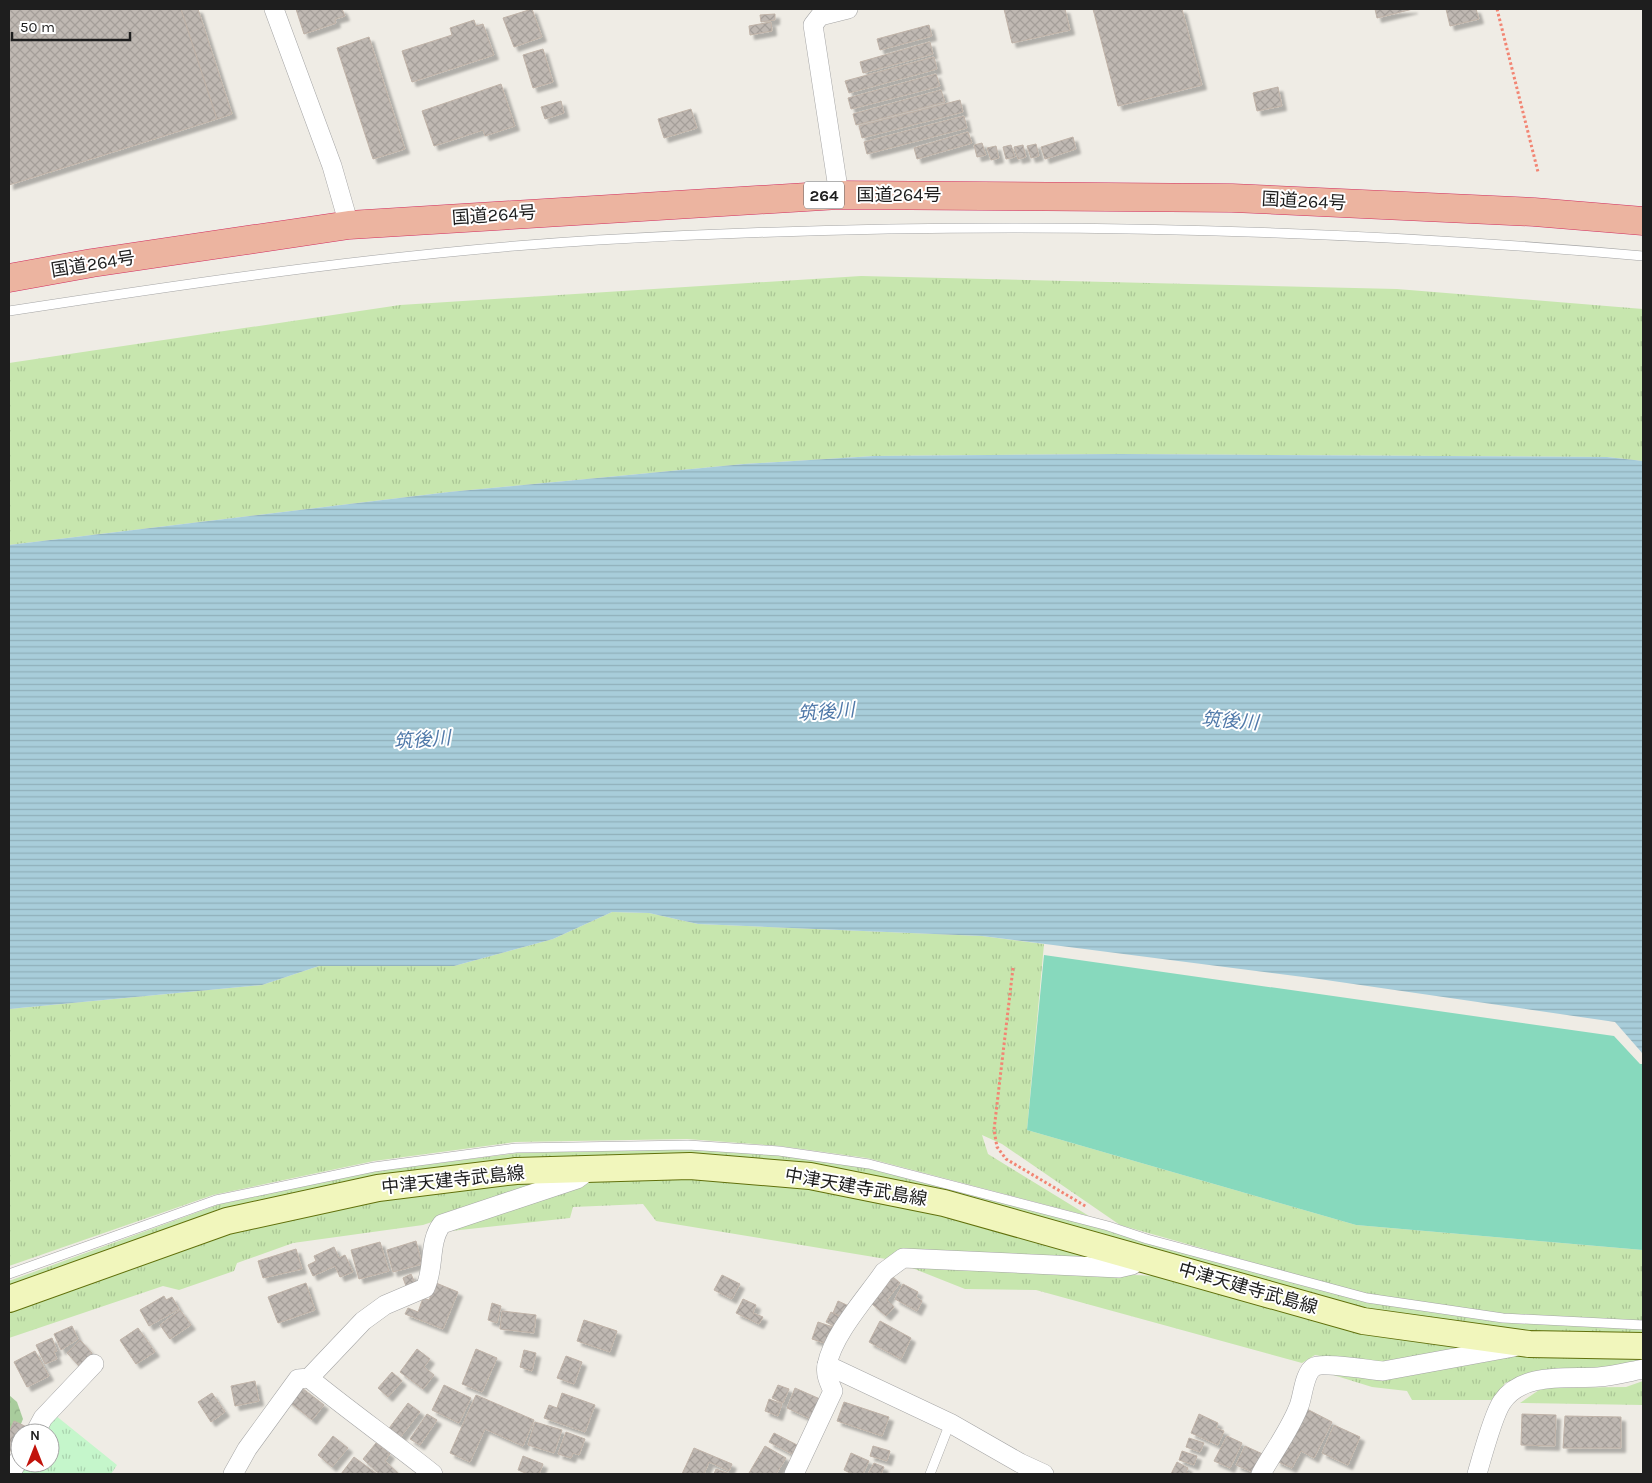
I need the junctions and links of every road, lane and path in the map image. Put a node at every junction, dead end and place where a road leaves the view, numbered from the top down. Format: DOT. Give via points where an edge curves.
graph roads {
  1 [pos="274,9"];
  2 [pos="848,9"];
  3 [pos="1497,9"];
  4 [pos="1538,172"];
  5 [pos="839,194"];
  6 [pos="1643,221"];
  7 [pos="349,225"];
  8 [pos="1643,256"];
  9 [pos="9,278"];
  10 [pos="9,311"];
  11 [pos="1013,968"];
  12 [pos="593,1168"];
  13 [pos="1108,1226"];
  14 [pos="1141,1258"];
  15 [pos="9,1274"];
  16 [pos="9,1299"];
  17 [pos="1643,1325"];
  18 [pos="1529,1344"];
  19 [pos="1643,1346"];
  20 [pos="94,1364"];
  21 [pos="827,1365"];
  22 [pos="1643,1369"];
  23 [pos="309,1378"];
  24 [pos="950,1422"];
  25 [pos="40,1423"];
  26 [pos="233,1474"];
  27 [pos="433,1474"];
  28 [pos="794,1474"];
  29 [pos="930,1474"];
  30 [pos="1044,1474"];
  31 [pos="1261,1474"];
  32 [pos="1477,1474"];
  1 -- 7 [label="street" via="332,166"];
  2 -- 5 [label="street" via="820,16 814,25"];
  3 -- 4 [label="path"];
  5 -- 6 [label="highway, 国道264号 / 264" via="1232,198 1534,212"];
  5 -- 7 [label="highway, 国道264号 / 264"];
  7 -- 9 [label="highway, 国道264号 / 264"];
  8 -- 10 [label="lane" via="1307,234 1055,226 845,229 594,240 388,258"];
  11 -- 13 [label="path" via="994,1130 997,1147 1006,1159 1089,1208"];
  12 -- 14 [label="main road, 中津天建寺武島線" via="690,1166 810,1176 944,1203"];
  12 -- 16 [label="main road, 中津天建寺武島線" via="516,1172 378,1188 227,1221"];
  12 -- 23 [label="street" via="577,1178 442,1224 435,1233 430,1277 425,1288 385,1305 363,1321"];
  13 -- 15 [label="lane" via="868,1164 779,1151 688,1145 516,1148 374,1167 216,1200"];
  13 -- 17 [label="lane" via="1367,1298 1503,1318"];
  14 -- 18 [label="main road, 中津天建寺武島線" via="1363,1321"];
  14 -- 21 [label="street" via="1132,1265 1119,1268 903,1258 884,1272 836,1342"];
  18 -- 19 [label="main road, 中津天建寺武島線"];
  18 -- 31 [label="street" via="1383,1370 1322,1364 1313,1367 1299,1408"];
  20 -- 25 [label="street"];
  21 -- 24 [label="street"];
  21 -- 28 [label="street" via="827,1377 833,1391"];
  22 -- 32 [label="street" via="1601,1377 1545,1380 1512,1390 1501,1403"];
  23 -- 26 [label="street" via="298,1379 247,1449"];
  23 -- 27 [label="street"];
  24 -- 29 [label="lane"];
  24 -- 30 [label="street"];
}
